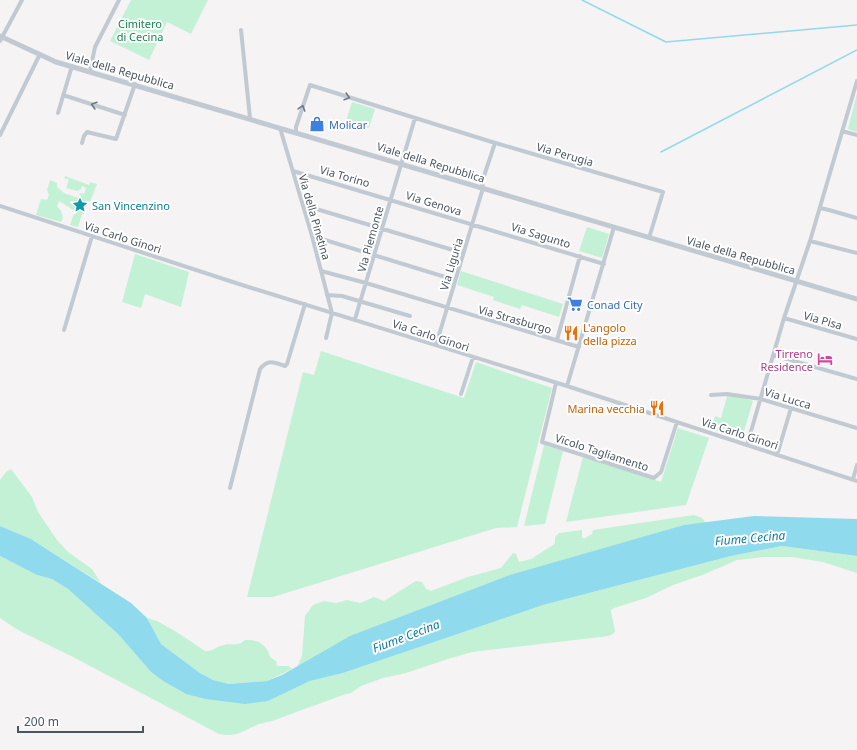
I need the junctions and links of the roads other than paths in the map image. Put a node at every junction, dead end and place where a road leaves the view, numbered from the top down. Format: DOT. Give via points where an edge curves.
graph roads {
  1 [pos="22,0"];
  2 [pos="119,0"];
  3 [pos="241,30"];
  4 [pos="1,38"];
  5 [pos="40,54"];
  6 [pos="72,66"];
  7 [pos="90,71"];
  8 [pos="857,81"];
  9 [pos="135,84"];
  10 [pos="63,95"];
  11 [pos="58,113"];
  12 [pos="125,115"];
  13 [pos="250,118"];
  14 [pos="415,118"];
  15 [pos="280,127"];
  16 [pos="842,131"];
  17 [pos="296,132"];
  18 [pos="0,134"];
  19 [pos="857,136"];
  20 [pos="82,143"];
  21 [pos="495,143"];
  22 [pos="401,164"];
  23 [pos="293,171"];
  24 [pos="483,188"];
  25 [pos="391,199"];
  26 [pos="303,205"];
  27 [pos="0,206"];
  28 [pos="820,208"];
  29 [pos="857,218"];
  30 [pos="472,224"];
  31 [pos="614,227"];
  32 [pos="382,229"];
  33 [pos="92,236"];
  34 [pos="312,236"];
  35 [pos="649,238"];
  36 [pos="810,241"];
  37 [pos="464,253"];
  38 [pos="857,254"];
  39 [pos="374,256"];
  40 [pos="580,256"];
  41 [pos="604,264"];
  42 [pos="321,270"];
  43 [pos="455,280"];
  44 [pos="797,282"];
  45 [pos="366,283"];
  46 [pos="328,295"];
  47 [pos="857,299"];
  48 [pos="361,301"];
  49 [pos="305,304"];
  50 [pos="447,308"];
  51 [pos="332,313"];
  52 [pos="410,316"];
  53 [pos="784,318"];
  54 [pos="354,319"];
  55 [pos="64,330"];
  56 [pos="326,338"];
  57 [pos="857,339"];
  58 [pos="557,340"];
  59 [pos="436,345"];
  60 [pos="579,347"];
  61 [pos="773,355"];
  62 [pos="473,358"];
  63 [pos="857,379"];
  64 [pos="556,383"];
  65 [pos="567,386"];
  66 [pos="461,394"];
  67 [pos="711,395"];
  68 [pos="761,398"];
  69 [pos="791,408"];
  70 [pos="677,422"];
  71 [pos="857,428"];
  72 [pos="746,445"];
  73 [pos="777,455"];
  74 [pos="857,465"];
  75 [pos="855,480"];
  76 [pos="230,488"];
  1 -- 4 [label="street"];
  2 -- 7 [label="street" via="95,47"];
  3 -- 13 [label="street"];
  4 -- 5 [label="street, Viale della Repubblica"];
  5 -- 6 [label="street, Viale della Repubblica"];
  5 -- 18 [label="street"];
  6 -- 7 [label="street, Viale della Repubblica"];
  6 -- 10 [label="street"];
  7 -- 9 [label="street, Viale della Repubblica"];
  8 -- 16 [label="street"];
  9 -- 12 [label="street"];
  9 -- 13 [label="street, Viale della Repubblica"];
  10 -- 11 [label="street"];
  12 -- 10 [label="street, one-way"];
  12 -- 20 [label="street" via="116,139 87,132"];
  13 -- 15 [label="street, Viale della Repubblica"];
  17 -- 14 [label="street, Via Perugia, one-way" via="310,85"];
  14 -- 21 [label="street, Via Perugia"];
  14 -- 22 [label="street, Via Piemonte"];
  15 -- 17 [label="street, Viale della Repubblica"];
  15 -- 23 [label="street, Via della Pinetina"];
  16 -- 19 [label="street"];
  16 -- 28 [label="street"];
  17 -- 22 [label="street, Viale della Repubblica"];
  21 -- 24 [label="street, Via Liguria" via="482,182"];
  21 -- 35 [label="street, Via Perugia" via="663,192"];
  22 -- 24 [label="street, Viale della Repubblica"];
  22 -- 25 [label="street, Via Piemonte"];
  23 -- 25 [label="street, Via Torino"];
  23 -- 26 [label="street, Via della Pinetina"];
  24 -- 30 [label="street, Via Liguria"];
  24 -- 31 [label="street, Viale della Repubblica"];
  25 -- 30 [label="street, Via Genova"];
  25 -- 32 [label="street, Via Piemonte"];
  26 -- 32 [label="street"];
  26 -- 34 [label="street, Via della Pinetina"];
  27 -- 33 [label="street, Via Carlo Ginori"];
  28 -- 29 [label="street"];
  28 -- 36 [label="street"];
  30 -- 37 [label="street, Via Liguria"];
  30 -- 40 [label="street, Via Sagunto"];
  31 -- 35 [label="street, Viale della Repubblica"];
  31 -- 41 [label="street"];
  32 -- 37 [label="street"];
  32 -- 39 [label="street, Via Piemonte"];
  33 -- 49 [label="street, Via Carlo Ginori"];
  33 -- 55 [label="street"];
  34 -- 39 [label="street"];
  34 -- 42 [label="street, Via della Pinetina"];
  35 -- 44 [label="street, Viale della Repubblica"];
  36 -- 38 [label="street"];
  36 -- 44 [label="street"];
  37 -- 43 [label="street, Via Liguria"];
  39 -- 43 [label="street"];
  39 -- 45 [label="street, Via Piemonte"];
  40 -- 41 [label="street, Via Sagunto"];
  40 -- 58 [label="street"];
  41 -- 60 [label="street"];
  42 -- 45 [label="street, Via Strasburgo"];
  42 -- 46 [label="street, Via della Pinetina"];
  43 -- 50 [label="street, Via Liguria"];
  44 -- 47 [label="street, Viale della Repubblica"];
  44 -- 53 [label="street"];
  45 -- 48 [label="street, Via Piemonte"];
  45 -- 50 [label="street, Via Strasburgo"];
  46 -- 48 [label="street"];
  46 -- 51 [label="street, Via della Pinetina"];
  48 -- 52 [label="street"];
  48 -- 54 [label="street, Via Piemonte"];
  49 -- 51 [label="street, Via Carlo Ginori"];
  49 -- 76 [label="street" via="287,364 285,366 273,361 264,364 260,369"];
  50 -- 58 [label="street, Via Strasburgo"];
  50 -- 59 [label="street, Via Liguria"];
  51 -- 54 [label="street, Via Carlo Ginori"];
  51 -- 56 [label="street"];
  53 -- 57 [label="street, Via Pisa"];
  53 -- 61 [label="street"];
  54 -- 59 [label="street, Via Carlo Ginori"];
  58 -- 60 [label="street, Via Strasburgo"];
  59 -- 62 [label="street, Via Carlo Ginori"];
  60 -- 65 [label="street"];
  61 -- 63 [label="street"];
  61 -- 68 [label="street"];
  62 -- 64 [label="street, Via Carlo Ginori"];
  62 -- 66 [label="street"];
  64 -- 65 [label="street, Via Carlo Ginori"];
  64 -- 70 [label="street, Vicolo Tagliamento" via="542,442 654,478 661,472"];
  65 -- 70 [label="street, Via Carlo Ginori"];
  67 -- 68 [label="street, Via Lucca"];
  68 -- 69 [label="street, Via Lucca"];
  68 -- 72 [label="street"];
  69 -- 71 [label="street, Via Lucca"];
  69 -- 73 [label="street"];
  70 -- 72 [label="street, Via Carlo Ginori"];
  72 -- 73 [label="street, Via Carlo Ginori"];
  73 -- 75 [label="street, Via Carlo Ginori"];
  74 -- 75 [label="street"];
}
